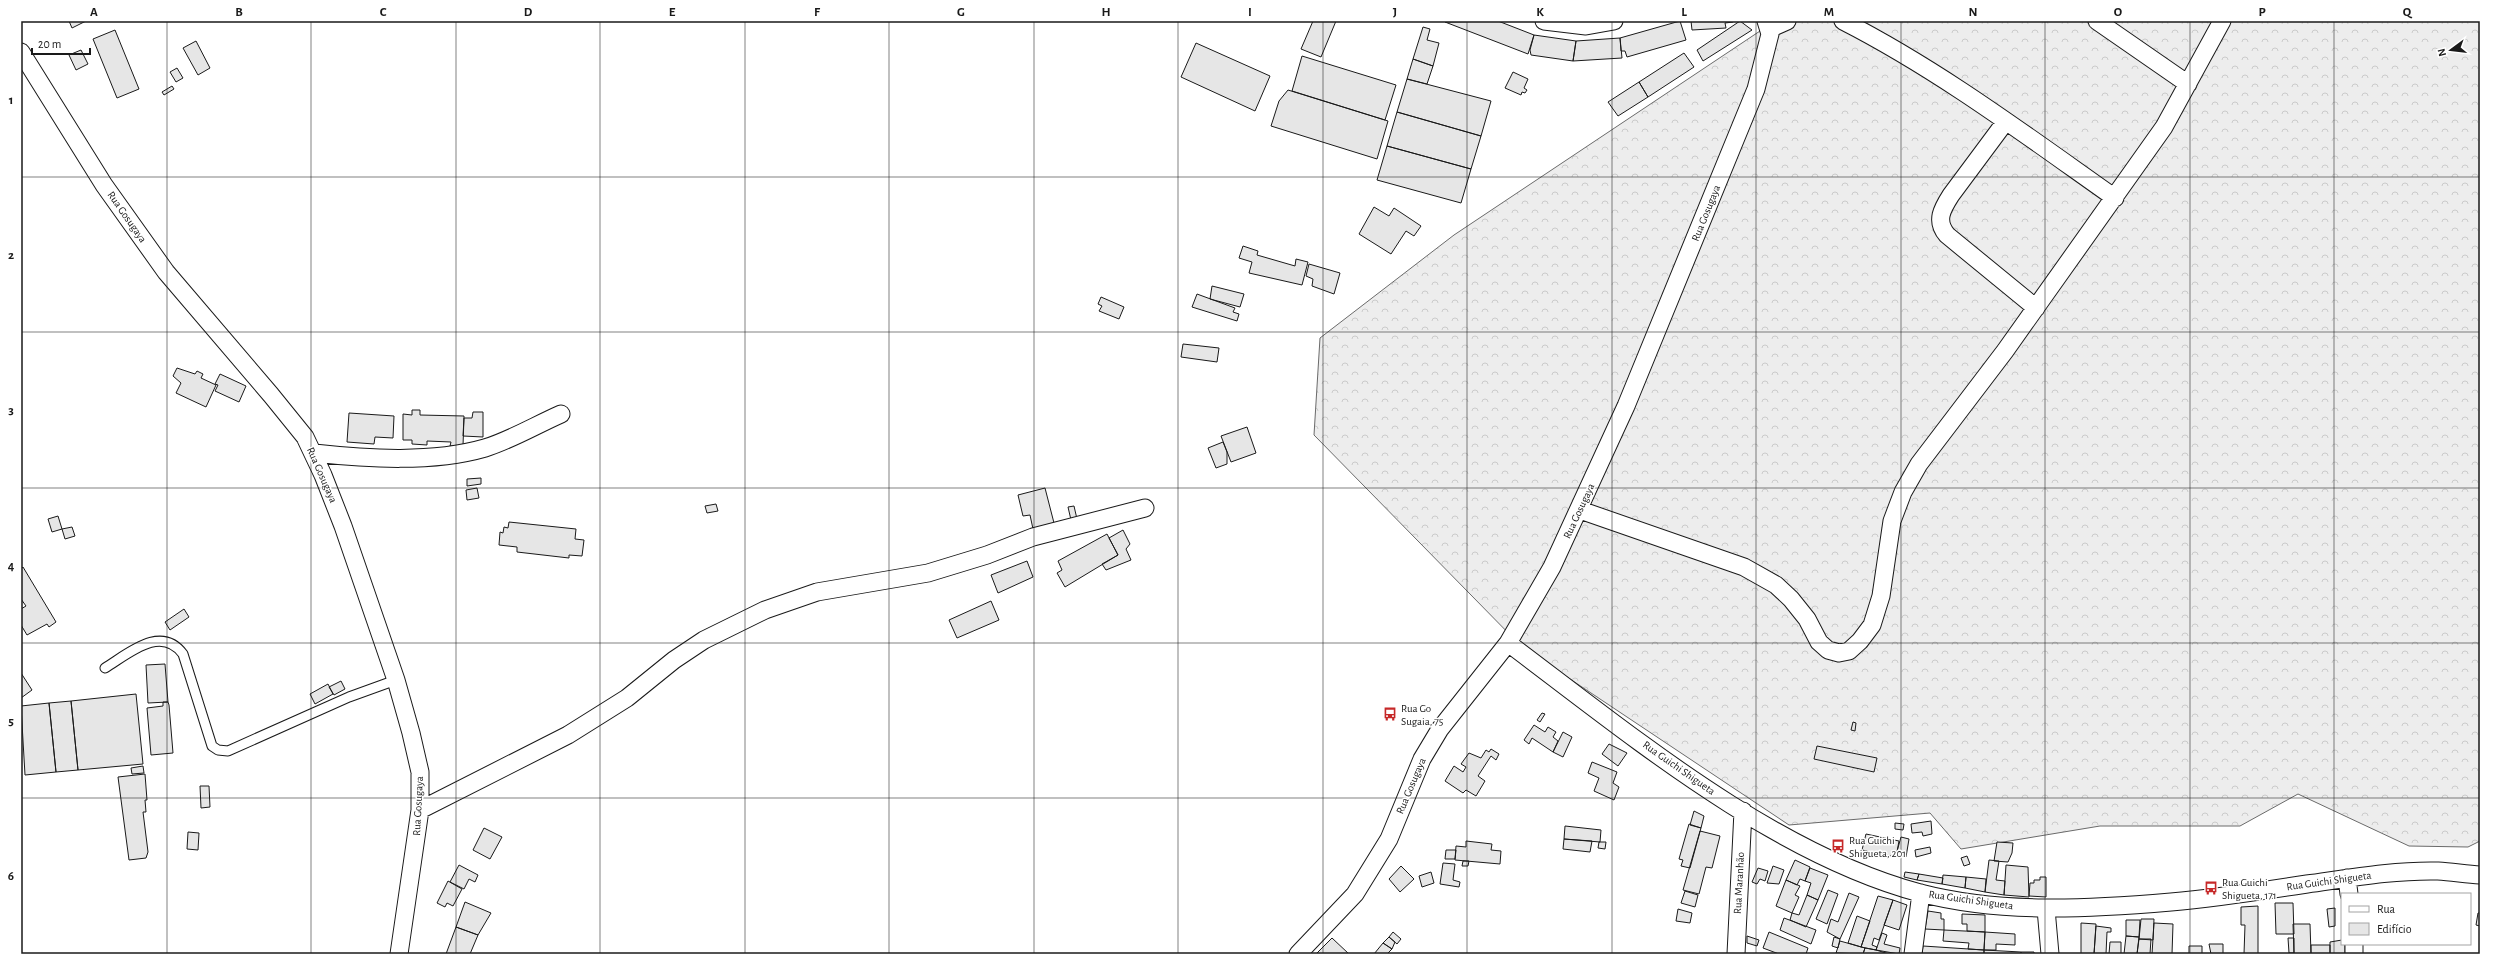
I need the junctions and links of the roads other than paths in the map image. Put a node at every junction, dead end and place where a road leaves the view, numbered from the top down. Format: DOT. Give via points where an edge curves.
graph roads {
  1 [pos="1544,21"];
  2 [pos="1614,21"];
  3 [pos="1787,21"];
  4 [pos="1843,21"];
  5 [pos="2097,21"];
  6 [pos="2222,21"];
  7 [pos="1768,25"];
  8 [pos="21,52"];
  9 [pos="2188,84"];
  10 [pos="2006,121"];
  11 [pos="2115,198"];
  12 [pos="2036,308"];
  13 [pos="561,414"];
  14 [pos="314,453"];
  15 [pos="1145,508"];
  16 [pos="1580,510"];
  17 [pos="1508,643"];
  18 [pos="105,668"];
  19 [pos="396,680"];
  20 [pos="420,810"];
  21 [pos="1743,811"];
  22 [pos="2480,875"];
  23 [pos="2348,886"];
  24 [pos="1921,893"];
  25 [pos="2046,909"];
  26 [pos="399,954"];
  27 [pos="1298,954"];
  28 [pos="1736,954"];
  29 [pos="1913,954"];
  30 [pos="2050,954"];
  1 -- 2 [label="street" via="1586,26"];
  3 -- 7 [label="street"];
  4 -- 10 [label="street" via="1872,36"];
  5 -- 9 [label="street"];
  6 -- 9 [label="street"];
  7 -- 16 [label="street, Rua Gosugaya" via="1770,34 1766,57 1756,89 1694,244"];
  8 -- 14 [label="street, Rua Gosugaya" via="104,185 166,272 271,395"];
  9 -- 11 [label="street" via="2164,127"];
  10 -- 11 [label="street"];
  10 -- 12 [label="street" via="1951,195 1940,221 1947,236"];
  11 -- 12 [label="street"];
  12 -- 16 [label="street" via="1919,464 1903,492 1892,521 1880,596 1872,625 1849,651 1828,650 1819,642 1807,619 1776,584 1744,567"];
  13 -- 14 [label="street" via="487,447 465,453 363,459"];
  14 -- 19 [label="street, Rua Gosugaya" via="343,526"];
  15 -- 20 [label="street" via="1033,537 936,571 817,592 766,610 704,640 674,660 627,698 568,735"];
  16 -- 17 [label="street, Rua Gosugaya" via="1552,567"];
  17 -- 21 [label="street, Rua Guichi Shigueta" via="1669,762"];
  17 -- 27 [label="street, Rua Gosugaya" via="1440,729 1422,760 1389,839 1355,894"];
  18 -- 19 [label="lane" via="148,643 169,642 176,645 183,654 212,746 223,751 243,745 349,697"];
  19 -- 20 [label="street, Rua Gosugaya" via="420,772"];
  20 -- 26 [label="street, Rua Gosugaya"];
  21 -- 24 [label="street, Rua Guichi Shigueta" via="1802,846 1866,876"];
  21 -- 28 [label="street, Rua Maranhão"];
  22 -- 23 [label="street, Rua Guichi Shigueta" via="2438,871 2394,873"];
  23 -- 25 [label="street, Rua Guichi Shigueta" via="2173,902"];
  24 -- 25 [label="street, Rua Guichi Shigueta" via="1967,901"];
  24 -- 29 [label="street"];
  25 -- 30 [label="street"];
}
